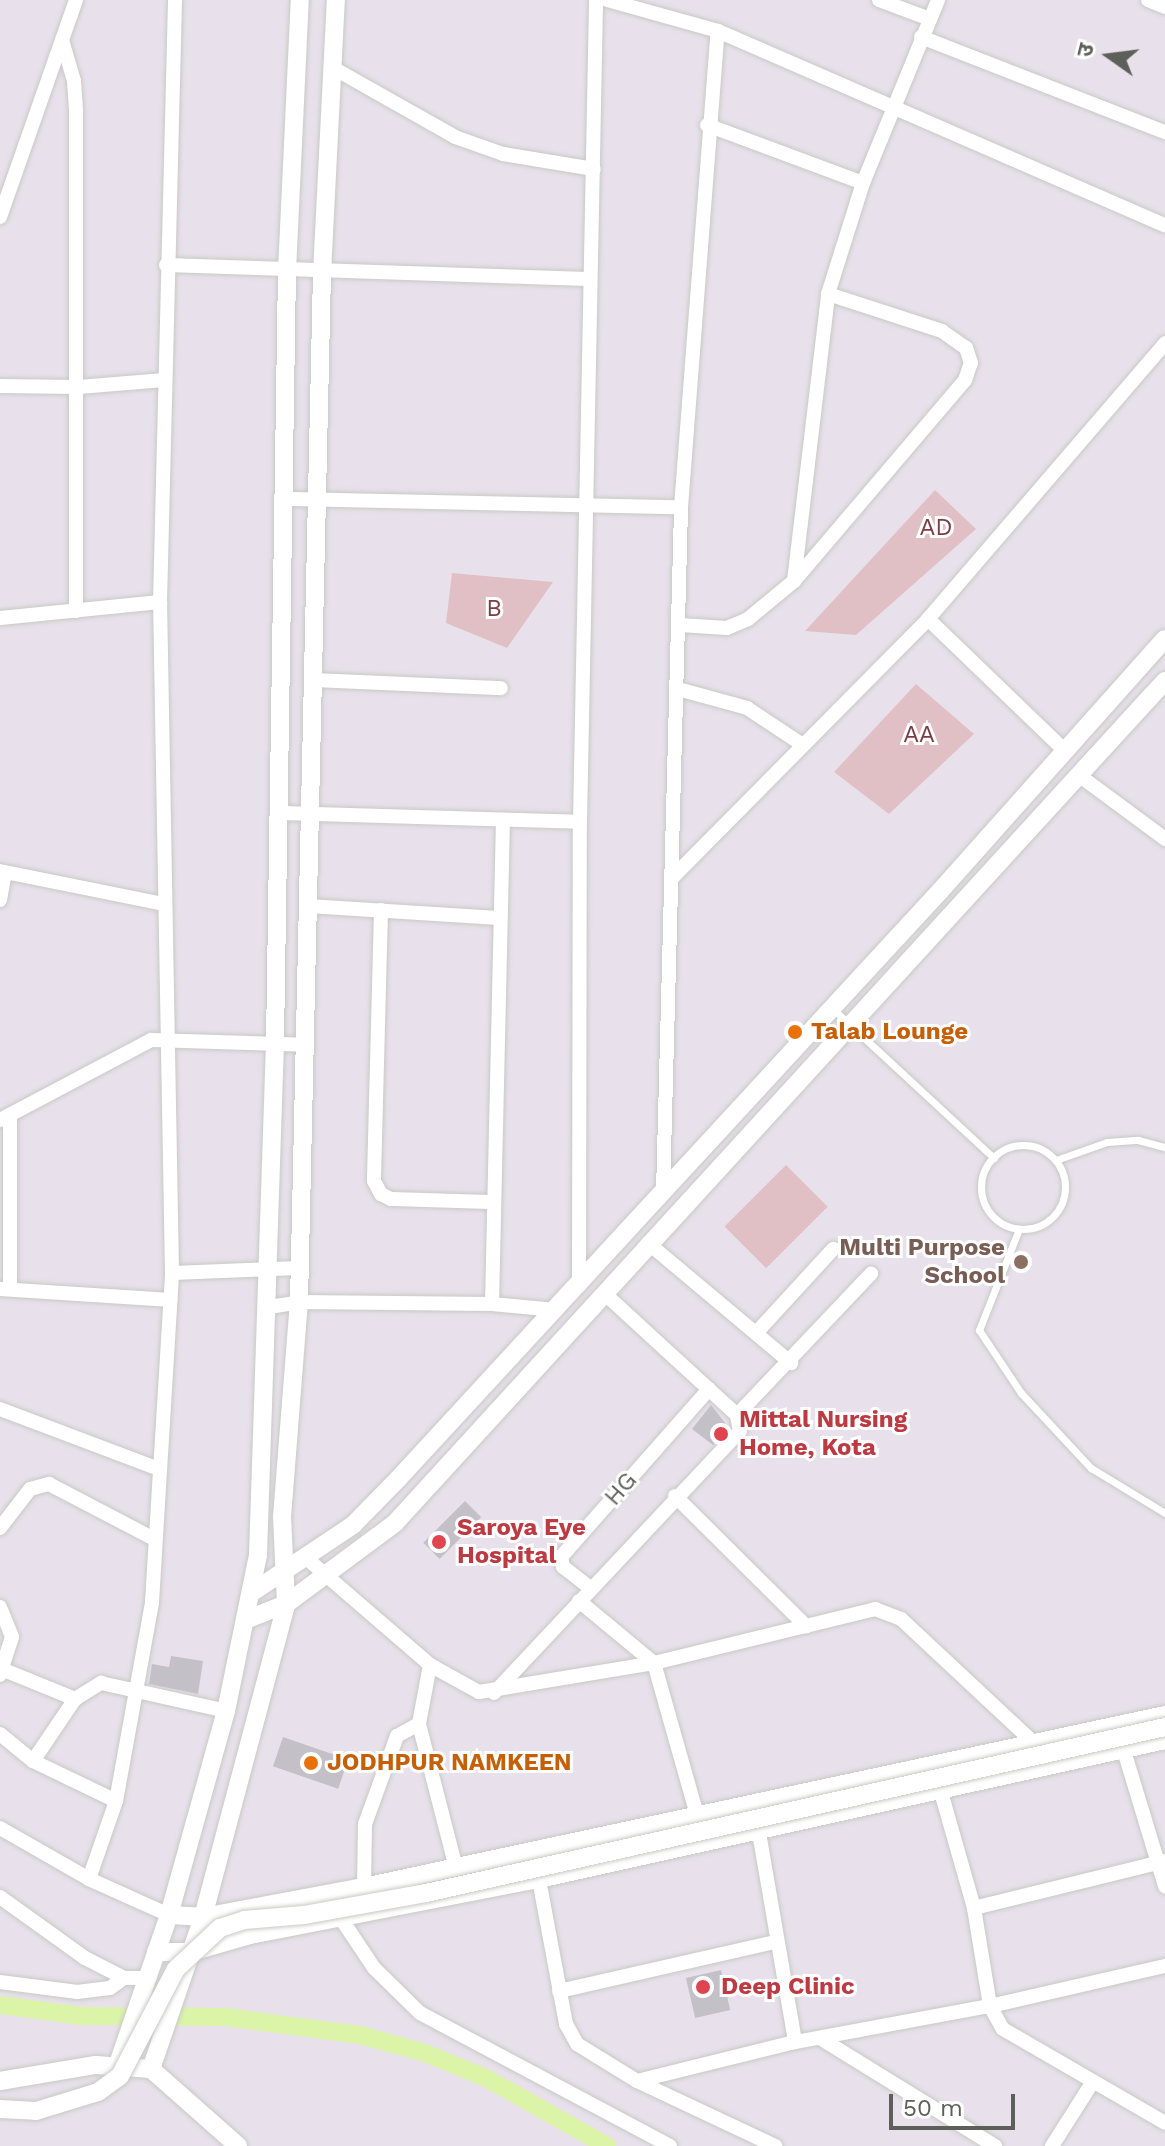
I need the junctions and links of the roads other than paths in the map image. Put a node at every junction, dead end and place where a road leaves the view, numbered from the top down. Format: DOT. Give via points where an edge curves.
graph roads {
  1 [pos="76,0"];
  2 [pos="175,0"];
  3 [pos="300,0"];
  4 [pos="336,0"];
  5 [pos="596,0"];
  6 [pos="607,0"];
  7 [pos="879,0"];
  8 [pos="938,0"];
  9 [pos="1148,0"];
  10 [pos="1165,7"];
  11 [pos="930,19"];
  12 [pos="718,31"];
  13 [pos="921,37"];
  14 [pos="62,40"];
  15 [pos="335,69"];
  16 [pos="894,105"];
  17 [pos="707,125"];
  18 [pos="1165,132"];
  19 [pos="594,169"];
  20 [pos="863,183"];
  21 [pos="0,217"];
  22 [pos="1165,225"];
  23 [pos="166,265"];
  24 [pos="287,271"];
  25 [pos="322,273"];
  26 [pos="588,279"];
  27 [pos="828,294"];
  28 [pos="1165,343"];
  29 [pos="164,380"];
  30 [pos="0,386"];
  31 [pos="79,387"];
  32 [pos="316,498"];
  33 [pos="287,499"];
  34 [pos="590,504"];
  35 [pos="681,507"];
  36 [pos="794,581"];
  37 [pos="160,602"];
  38 [pos="76,611"];
  39 [pos="0,618"];
  40 [pos="928,619"];
  41 [pos="680,625"];
  42 [pos="1165,639"];
  43 [pos="315,680"];
  44 [pos="1165,681"];
  45 [pos="501,688"];
  46 [pos="678,689"];
  47 [pos="803,745"];
  48 [pos="1065,751"];
  49 [pos="1080,776"];
  50 [pos="280,813"];
  51 [pos="310,814"];
  52 [pos="503,820"];
  53 [pos="580,822"];
  54 [pos="1165,839"];
  55 [pos="2,872"];
  56 [pos="671,879"];
  57 [pos="0,900"];
  58 [pos="164,904"];
  59 [pos="307,906"];
  60 [pos="381,910"];
  61 [pos="500,918"];
  62 [pos="830,1007"];
  63 [pos="850,1025"];
  64 [pos="164,1039"];
  65 [pos="275,1042"];
  66 [pos="306,1045"];
  67 [pos="5,1119"];
  68 [pos="1165,1147"];
  69 [pos="994,1158"];
  70 [pos="1056,1160"];
  71 [pos="663,1192"];
  72 [pos="491,1202"];
  73 [pos="1019,1229"];
  74 [pos="648,1243"];
  75 [pos="833,1249"];
  76 [pos="298,1268"];
  77 [pos="269,1269"];
  78 [pos="172,1273"];
  79 [pos="871,1274"];
  80 [pos="579,1286"];
  81 [pos="5,1288"];
  82 [pos="604,1293"];
  83 [pos="171,1300"];
  84 [pos="299,1302"];
  85 [pos="492,1304"];
  86 [pos="269,1307"];
  87 [pos="556,1310"];
  88 [pos="757,1332"];
  89 [pos="791,1363"];
  90 [pos="709,1389"];
  91 [pos="0,1409"];
  92 [pos="737,1415"];
  93 [pos="156,1468"];
  94 [pos="675,1496"];
  95 [pos="1165,1513"];
  96 [pos="0,1528"];
  97 [pos="154,1539"];
  98 [pos="305,1557"];
  99 [pos="285,1572"];
  100 [pos="326,1576"];
  101 [pos="589,1587"];
  102 [pos="254,1591"];
  103 [pos="579,1601"];
  104 [pos="286,1604"];
  105 [pos="0,1607"];
  106 [pos="248,1619"];
  107 [pos="806,1626"];
  108 [pos="654,1663"];
  109 [pos="430,1665"];
  110 [pos="2,1673"];
  111 [pos="139,1690"];
  112 [pos="494,1693"];
  113 [pos="75,1699"];
  114 [pos="226,1711"];
  115 [pos="1165,1715"];
  116 [pos="419,1724"];
  117 [pos="1165,1727"];
  118 [pos="1116,1728"];
  119 [pos="0,1734"];
  120 [pos="1165,1740"];
  121 [pos="1032,1741"];
  122 [pos="1125,1750"];
  123 [pos="33,1761"];
  124 [pos="941,1792"];
  125 [pos="116,1801"];
  126 [pos="753,1805"];
  127 [pos="698,1814"];
  128 [pos="0,1828"];
  129 [pos="759,1832"];
  130 [pos="702,1842"];
  131 [pos="532,1850"];
  132 [pos="1162,1861"];
  133 [pos="456,1868"];
  134 [pos="89,1879"];
  135 [pos="539,1879"];
  136 [pos="1165,1886"];
  137 [pos="364,1887"];
  138 [pos="327,1892"];
  139 [pos="0,1897"];
  140 [pos="974,1908"];
  141 [pos="169,1915"];
  142 [pos="203,1917"];
  143 [pos="341,1921"];
  144 [pos="775,1942"];
  145 [pos="156,1952"];
  146 [pos="191,1952"];
  147 [pos="1165,1966"];
  148 [pos="124,1978"];
  149 [pos="0,1982"];
  150 [pos="146,1983"];
  151 [pos="559,1991"];
  152 [pos="990,2006"];
  153 [pos="820,2038"];
  154 [pos="795,2042"];
  155 [pos="156,2061"];
  156 [pos="118,2064"];
  157 [pos="0,2081"];
  158 [pos="637,2081"];
  159 [pos="1092,2083"];
  160 [pos="0,2109"];
  161 [pos="1165,2123"];
  162 [pos="238,2146"];
  163 [pos="670,2146"];
  164 [pos="775,2146"];
  165 [pos="995,2146"];
  166 [pos="1052,2146"];
  1 -- 14 [label="street"];
  2 -- 23 [label="street"];
  3 -- 24 [label="street"];
  4 -- 15 [label="street"];
  5 -- 19 [label="street"];
  6 -- 12 [label="street"];
  7 -- 11 [label="street"];
  8 -- 11 [label="street"];
  9 -- 10 [label="street"];
  11 -- 13 [label="street"];
  12 -- 16 [label="street"];
  12 -- 17 [label="street"];
  13 -- 16 [label="street"];
  13 -- 18 [label="street"];
  14 -- 21 [label="street"];
  14 -- 31 [label="street" via="75,96"];
  15 -- 19 [label="street" via="455,137 503,154"];
  15 -- 25 [label="street"];
  16 -- 20 [label="street"];
  16 -- 22 [label="street"];
  17 -- 20 [label="street"];
  17 -- 35 [label="street"];
  19 -- 26 [label="street"];
  20 -- 27 [label="street"];
  23 -- 24 [label="street"];
  23 -- 29 [label="street"];
  24 -- 25 [label="street"];
  24 -- 33 [label="street"];
  25 -- 26 [label="street"];
  25 -- 32 [label="street"];
  26 -- 34 [label="street"];
  27 -- 36 [label="street"];
  27 -- 36 [label="street" via="942,331 966,348 971,363 965,380"];
  28 -- 40 [label="street"];
  29 -- 31 [label="street"];
  29 -- 37 [label="street"];
  30 -- 31 [label="street"];
  31 -- 38 [label="street"];
  32 -- 33 [label="street"];
  32 -- 34 [label="street"];
  32 -- 43 [label="street"];
  33 -- 50 [label="street"];
  34 -- 35 [label="street"];
  34 -- 53 [label="street"];
  35 -- 41 [label="street"];
  36 -- 41 [label="street" via="748,619 727,628"];
  37 -- 38 [label="street"];
  37 -- 58 [label="street"];
  38 -- 39 [label="street"];
  40 -- 47 [label="street"];
  40 -- 48 [label="street"];
  41 -- 46 [label="street"];
  42 -- 48 [label="street"];
  43 -- 45 [label="street"];
  43 -- 51 [label="street"];
  44 -- 49 [label="street"];
  46 -- 47 [label="street" via="747,708"];
  46 -- 56 [label="street"];
  47 -- 56 [label="street"];
  48 -- 62 [label="street"];
  49 -- 54 [label="street"];
  49 -- 63 [label="street"];
  50 -- 51 [label="street"];
  50 -- 65 [label="street"];
  51 -- 52 [label="street"];
  51 -- 59 [label="street"];
  52 -- 53 [label="street"];
  52 -- 61 [label="street"];
  53 -- 80 [label="street"];
  55 -- 57 [label="street"];
  55 -- 58 [label="street"];
  56 -- 71 [label="street"];
  58 -- 64 [label="street"];
  59 -- 60 [label="street"];
  59 -- 66 [label="street"];
  60 -- 61 [label="street"];
  60 -- 72 [label="street" via="374,1181 391,1199"];
  61 -- 72 [label="street"];
  62 -- 63 [label="lane"];
  62 -- 71 [label="street"];
  63 -- 69 [label="lane"];
  63 -- 74 [label="street"];
  64 -- 65 [label="street"];
  64 -- 67 [label="street" via="135,1044"];
  64 -- 78 [label="street"];
  65 -- 66 [label="street"];
  65 -- 77 [label="street"];
  66 -- 76 [label="street"];
  67 -- 81 [label="street"];
  68 -- 70 [label="lane" via="1138,1140 1107,1142"];
  69 -- 70 [label="lane" via="1012,1146 1028,1145"];
  69 -- 73 [label="lane" via="982,1182 983,1198 990,1213"];
  70 -- 73 [label="lane" via="1064,1175 1060,1207 1035,1227"];
  71 -- 80 [label="street"];
  72 -- 85 [label="street"];
  73 -- 95 [label="lane" via="979,1330 1021,1393 1091,1468"];
  74 -- 82 [label="street"];
  74 -- 88 [label="street"];
  75 -- 88 [label="street"];
  76 -- 77 [label="street"];
  76 -- 84 [label="street"];
  77 -- 78 [label="street"];
  77 -- 86 [label="street"];
  78 -- 83 [label="street"];
  79 -- 89 [label="street"];
  80 -- 87 [label="street"];
  81 -- 83 [label="street"];
  82 -- 90 [label="street"];
  82 -- 100 [label="street" via="395,1523"];
  83 -- 93 [label="street"];
  84 -- 85 [label="street"];
  84 -- 86 [label="street"];
  84 -- 99 [label="street" via="283,1485"];
  85 -- 87 [label="street"];
  86 -- 102 [label="street"];
  87 -- 98 [label="street" via="353,1525"];
  88 -- 89 [label="street"];
  89 -- 92 [label="street"];
  90 -- 92 [label="street"];
  90 -- 101 [label="street, HG" via="561,1557 563,1567"];
  91 -- 93 [label="street"];
  92 -- 94 [label="street" via="741,1424 735,1439"];
  93 -- 97 [label="street"];
  94 -- 101 [label="street"];
  94 -- 107 [label="street"];
  96 -- 97 [label="street" via="30,1489 49,1484"];
  97 -- 111 [label="street"];
  98 -- 99 [label="street"];
  98 -- 100 [label="street"];
  99 -- 102 [label="street"];
  99 -- 104 [label="street"];
  100 -- 104 [label="street"];
  100 -- 109 [label="street"];
  101 -- 103 [label="street"];
  102 -- 106 [label="street"];
  103 -- 108 [label="street"];
  103 -- 112 [label="street"];
  104 -- 106 [label="street"];
  104 -- 142 [label="street"];
  105 -- 110 [label="street" via="12,1637"];
  106 -- 114 [label="street"];
  107 -- 108 [label="street"];
  107 -- 121 [label="street" via="875,1609 901,1619"];
  108 -- 112 [label="street"];
  108 -- 127 [label="street"];
  109 -- 112 [label="street" via="462,1686"];
  109 -- 116 [label="street"];
  110 -- 113 [label="street"];
  111 -- 113 [label="street" via="101,1683"];
  111 -- 114 [label="street"];
  111 -- 125 [label="street"];
  113 -- 123 [label="street"];
  114 -- 141 [label="street"];
  115 -- 118 [label="street"];
  116 -- 133 [label="street"];
  116 -- 137 [label="street" via="397,1736 365,1824"];
  117 -- 160 [label="street, bridge" via="426,1893 244,1920 220,1928 176,1969 120,2076 98,2092 36,2111"];
  118 -- 121 [label="street"];
  118 -- 122 [label="street"];
  119 -- 123 [label="street"];
  120 -- 122 [label="street"];
  121 -- 126 [label="street"];
  122 -- 124 [label="street"];
  122 -- 132 [label="street"];
  123 -- 125 [label="street"];
  124 -- 129 [label="street"];
  124 -- 140 [label="street"];
  125 -- 134 [label="street"];
  126 -- 127 [label="street"];
  126 -- 129 [label="street"];
  127 -- 130 [label="street"];
  127 -- 131 [label="street"];
  128 -- 134 [label="street"];
  129 -- 130 [label="street"];
  129 -- 144 [label="street"];
  130 -- 135 [label="street"];
  131 -- 133 [label="street"];
  131 -- 135 [label="street"];
  132 -- 136 [label="street"];
  132 -- 140 [label="street"];
  133 -- 137 [label="street"];
  134 -- 141 [label="street"];
  135 -- 143 [label="street"];
  135 -- 151 [label="street"];
  137 -- 138 [label="street"];
  138 -- 142 [label="street"];
  138 -- 143 [label="street"];
  139 -- 148 [label="street"];
  140 -- 152 [label="street"];
  141 -- 142 [label="street"];
  141 -- 145 [label="street"];
  142 -- 146 [label="street"];
  143 -- 146 [label="street" via="250,1935"];
  143 -- 163 [label="street" via="374,1968 420,2013"];
  144 -- 151 [label="street"];
  144 -- 154 [label="street"];
  145 -- 146 [label="street"];
  145 -- 150 [label="street"];
  146 -- 155 [label="street"];
  147 -- 152 [label="street"];
  148 -- 149 [label="street" via="110,1988 77,1992"];
  148 -- 150 [label="street"];
  150 -- 156 [label="street"];
  151 -- 158 [label="street" via="577,2044"];
  152 -- 153 [label="street"];
  152 -- 159 [label="street" via="1019,2042"];
  153 -- 154 [label="street"];
  153 -- 165 [label="street"];
  154 -- 158 [label="street"];
  155 -- 156 [label="street"];
  155 -- 162 [label="street"];
  156 -- 157 [label="street"];
  158 -- 164 [label="street"];
  159 -- 161 [label="street"];
  159 -- 166 [label="street"];
}
